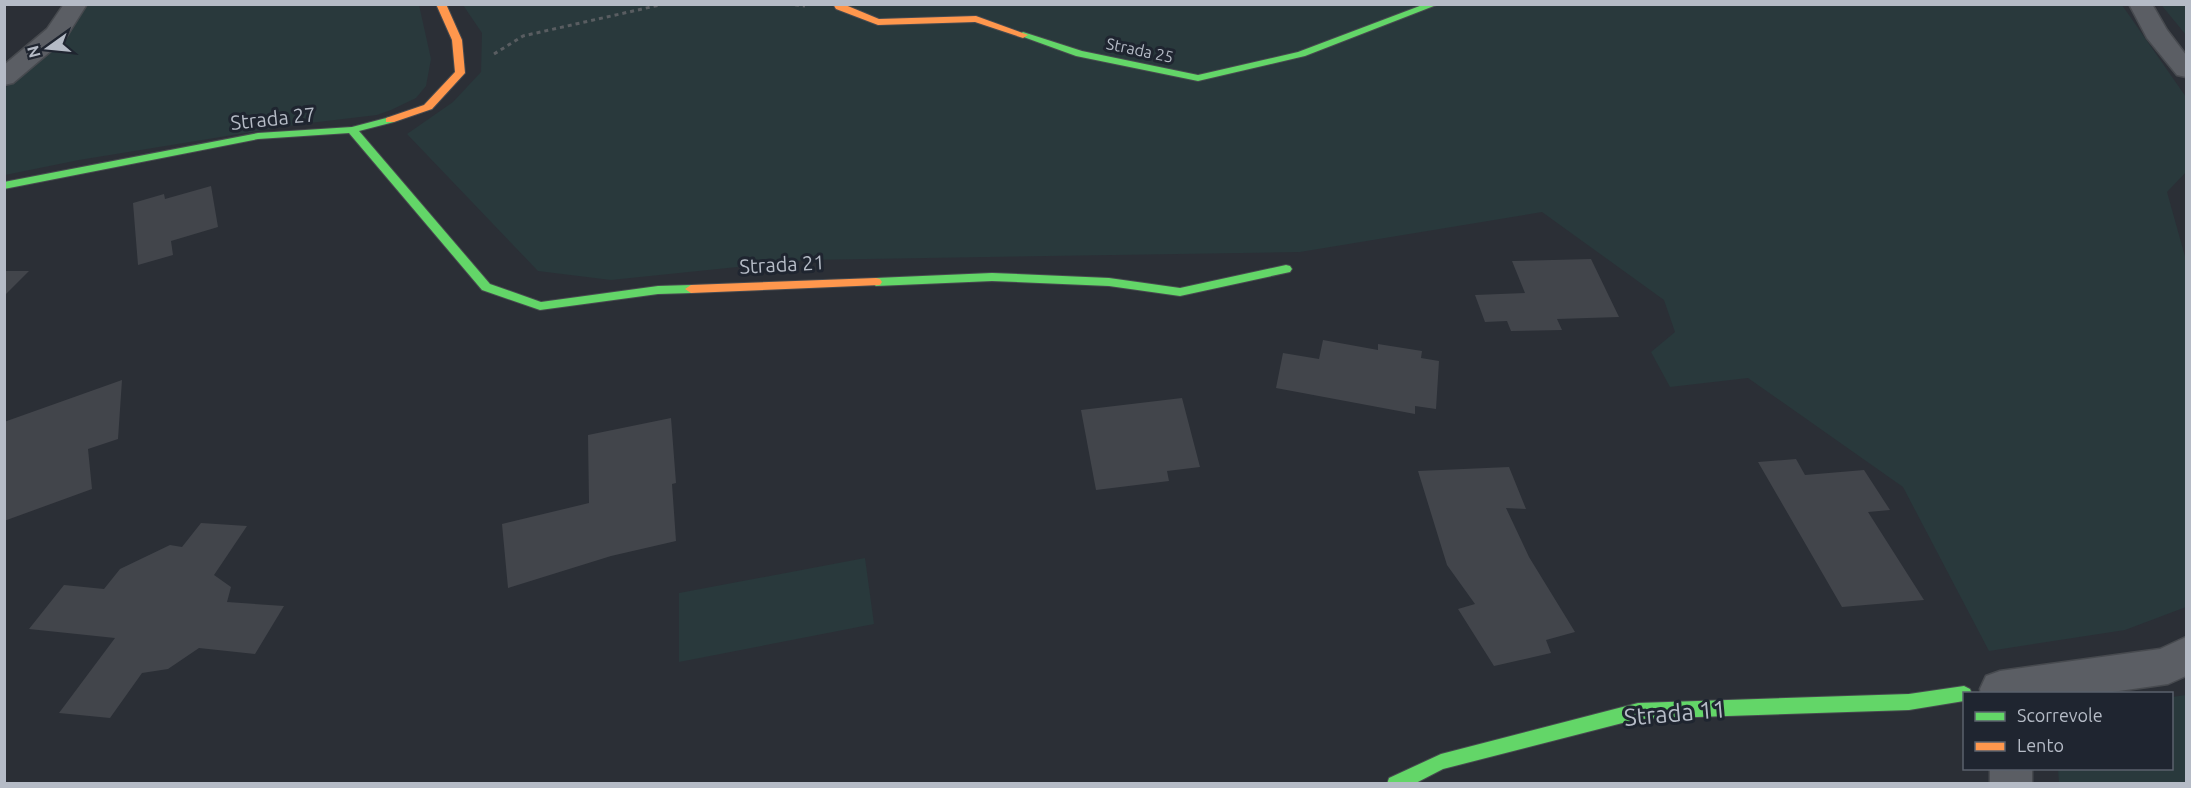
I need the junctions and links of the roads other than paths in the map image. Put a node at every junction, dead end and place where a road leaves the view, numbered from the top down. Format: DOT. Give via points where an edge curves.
graph roads {
  1 [pos="76,4"];
  2 [pos="441,4"];
  3 [pos="838,4"];
  4 [pos="1435,4"];
  5 [pos="2140,4"];
  6 [pos="2187,70"];
  7 [pos="4,78"];
  8 [pos="352,130"];
  9 [pos="4,186"];
  10 [pos="1286,269"];
  11 [pos="2187,654"];
  12 [pos="1983,692"];
  13 [pos="1963,695"];
  14 [pos="1395,783"];
  1 -- 7 [label="street" via="56,34"];
  2 -- 8 [label="street, Strada 27" via="457,40 460,73 428,107"];
  3 -- 4 [label="street, Strada 25" via="838,8 878,22 976,19 1080,54 1198,78 1301,54"];
  5 -- 6 [label="street" via="2156,33"];
  8 -- 9 [label="street, Strada 27" via="258,136"];
  8 -- 10 [label="street, Strada 21" via="486,287 540,306 658,290 992,277 1108,282 1180,292"];
  11 -- 12 [label="street" via="2168,666"];
  13 -- 14 [label="street, Strada 11" via="1909,702 1638,711 1442,762"];
}
